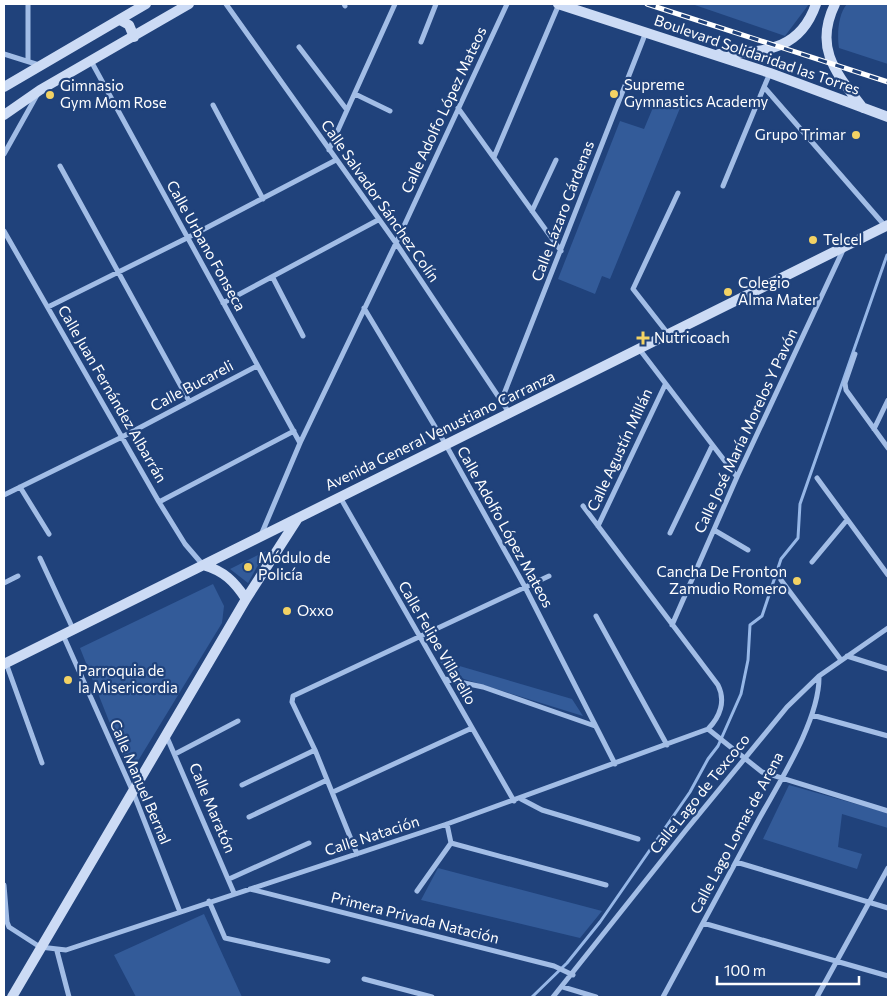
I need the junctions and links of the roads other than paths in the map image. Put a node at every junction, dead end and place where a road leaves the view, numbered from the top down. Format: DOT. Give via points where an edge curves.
graph roads {
  1 [pos="28,4"];
  2 [pos="146,4"];
  3 [pos="189,4"];
  4 [pos="226,4"];
  5 [pos="395,4"];
  6 [pos="436,4"];
  7 [pos="508,4"];
  8 [pos="558,4"];
  9 [pos="816,4"];
  10 [pos="835,4"];
  11 [pos="120,20"];
  12 [pos="646,32"];
  13 [pos="134,37"];
  14 [pos="421,42"];
  15 [pos="299,47"];
  16 [pos="4,54"];
  17 [pos="713,54"];
  18 [pos="28,61"];
  19 [pos="91,61"];
  20 [pos="41,65"];
  21 [pos="770,72"];
  22 [pos="4,87"];
  23 [pos="764,87"];
  24 [pos="40,90"];
  25 [pos="355,94"];
  26 [pos="213,106"];
  27 [pos="458,108"];
  28 [pos="864,109"];
  29 [pos="347,110"];
  30 [pos="390,111"];
  31 [pos="4,115"];
  32 [pos="888,117"];
  33 [pos="329,150"];
  34 [pos="4,154"];
  35 [pos="494,157"];
  36 [pos="336,160"];
  37 [pos="556,160"];
  38 [pos="60,166"];
  39 [pos="723,186"];
  40 [pos="678,193"];
  41 [pos="263,199"];
  42 [pos="532,210"];
  43 [pos="378,220"];
  44 [pos="887,227"];
  45 [pos="4,231"];
  46 [pos="187,238"];
  47 [pos="396,243"];
  48 [pos="844,248"];
  49 [pos="561,250"];
  50 [pos="118,271"];
  51 [pos="274,278"];
  52 [pos="224,303"];
  53 [pos="48,307"];
  54 [pos="364,308"];
  55 [pos="669,335"];
  56 [pos="303,336"];
  57 [pos="640,350"];
  58 [pos="855,354"];
  59 [pos="257,366"];
  60 [pos="665,385"];
  61 [pos="502,399"];
  62 [pos="888,400"];
  63 [pos="189,401"];
  64 [pos="510,414"];
  65 [pos="874,430"];
  66 [pos="294,431"];
  67 [pos="122,437"];
  68 [pos="300,443"];
  69 [pos="446,445"];
  70 [pos="712,446"];
  71 [pos="888,448"];
  72 [pos="737,477"];
  73 [pos="817,478"];
  74 [pos="20,487"];
  75 [pos="4,495"];
  76 [pos="340,497"];
  77 [pos="158,502"];
  78 [pos="583,506"];
  79 [pos="298,518"];
  80 [pos="847,520"];
  81 [pos="598,526"];
  82 [pos="714,530"];
  83 [pos="670,533"];
  84 [pos="48,534"];
  85 [pos="260,535"];
  86 [pos="748,550"];
  87 [pos="40,558"];
  88 [pos="812,562"];
  89 [pos="203,565"];
  90 [pos="888,575"];
  91 [pos="18,576"];
  92 [pos="549,576"];
  93 [pos="781,580"];
  94 [pos="4,583"];
  95 [pos="524,587"];
  96 [pos="246,599"];
  97 [pos="596,616"];
  98 [pos="672,625"];
  99 [pos="888,628"];
  100 [pos="73,630"];
  101 [pos="63,634"];
  102 [pos="420,638"];
  103 [pos="846,656"];
  104 [pos="840,660"];
  105 [pos="5,663"];
  106 [pos="888,669"];
  107 [pos="819,676"];
  108 [pos="445,679"];
  109 [pos="812,715"];
  110 [pos="238,721"];
  111 [pos="595,726"];
  112 [pos="472,728"];
  113 [pos="708,729"];
  114 [pos="166,734"];
  115 [pos="888,736"];
  116 [pos="667,745"];
  117 [pos="315,750"];
  118 [pos="175,754"];
  119 [pos="744,759"];
  120 [pos="42,763"];
  121 [pos="615,764"];
  122 [pos="780,779"];
  123 [pos="327,780"];
  124 [pos="242,785"];
  125 [pos="133,792"];
  126 [pos="333,792"];
  127 [pos="521,799"];
  128 [pos="514,801"];
  129 [pos="888,811"];
  130 [pos="249,817"];
  131 [pos="447,824"];
  132 [pos="638,839"];
  133 [pos="309,843"];
  134 [pos="451,843"];
  135 [pos="357,854"];
  136 [pos="736,862"];
  137 [pos="888,868"];
  138 [pos="229,879"];
  139 [pos="4,885"];
  140 [pos="606,886"];
  141 [pos="250,889"];
  142 [pos="417,891"];
  143 [pos="234,893"];
  144 [pos="210,902"];
  145 [pos="869,903"];
  146 [pos="888,908"];
  147 [pos="180,912"];
  148 [pos="703,923"];
  149 [pos="40,948"];
  150 [pos="57,951"];
  151 [pos="328,961"];
  152 [pos="838,962"];
  153 [pos="573,975"];
  154 [pos="888,976"];
  155 [pos="364,980"];
  156 [pos="563,987"];
  157 [pos="12,997"];
  158 [pos="69,997"];
  159 [pos="432,997"];
  160 [pos="553,997"];
  161 [pos="596,997"];
  162 [pos="663,997"];
  163 [pos="817,997"];
  1 -- 18 [label="street"];
  2 -- 11 [label="main road"];
  3 -- 13 [label="main road"];
  4 -- 33 [label="street, Calle Salvador Sánchez Colín"];
  5 -- 25 [label="street"];
  6 -- 14 [label="street"];
  7 -- 27 [label="street, Calle Adolfo López Mateos"];
  8 -- 12 [label="main road, Boulevard Solidaridad las Torres"];
  8 -- 35 [label="street"];
  9 -- 17 [label="main road" via="804,27 784,44 766,50"];
  10 -- 28 [label="main road" via="826,31 830,59 838,76"];
  11 -- 13 [label="main road" via="129,25"];
  11 -- 20 [label="main road"];
  12 -- 17 [label="main road, Boulevard Solidaridad las Torres"];
  12 -- 49 [label="street, Calle Lázaro Cárdenas"];
  13 -- 19 [label="main road"];
  15 -- 29 [label="street"];
  16 -- 18 [label="street"];
  17 -- 21 [label="main road, Boulevard Solidaridad las Torres"];
  18 -- 20 [label="street"];
  19 -- 24 [label="main road"];
  19 -- 46 [label="street, Calle Urbano Fonseca"];
  20 -- 22 [label="main road"];
  21 -- 23 [label="street"];
  21 -- 28 [label="main road, Boulevard Solidaridad las Torres"];
  23 -- 39 [label="street"];
  23 -- 44 [label="street"];
  24 -- 31 [label="main road"];
  24 -- 34 [label="street"];
  25 -- 29 [label="street"];
  25 -- 30 [label="street"];
  26 -- 41 [label="street"];
  27 -- 35 [label="street"];
  27 -- 47 [label="street, Calle Adolfo López Mateos"];
  28 -- 32 [label="main road, Boulevard Solidaridad las Torres"];
  29 -- 33 [label="street"];
  33 -- 36 [label="street, Calle Salvador Sánchez Colín"];
  35 -- 42 [label="street"];
  36 -- 41 [label="street"];
  36 -- 43 [label="street, Calle Salvador Sánchez Colín"];
  37 -- 42 [label="street"];
  38 -- 50 [label="street"];
  40 -- 55 [label="street" via="633,289"];
  41 -- 46 [label="street"];
  42 -- 49 [label="street"];
  43 -- 47 [label="street, Calle Salvador Sánchez Colín"];
  43 -- 51 [label="street"];
  44 -- 48 [label="main road, Avenida General Venustiano Carranza"];
  45 -- 53 [label="street, Calle Juan Fernández Albarrán"];
  46 -- 50 [label="street"];
  46 -- 52 [label="street, Calle Urbano Fonseca"];
  47 -- 54 [label="street, Calle Adolfo López Mateos"];
  47 -- 61 [label="street, Calle Salvador Sánchez Colín"];
  48 -- 55 [label="main road, Avenida General Venustiano Carranza"];
  48 -- 72 [label="street, Calle José María Morelos Y Pavón"];
  49 -- 61 [label="street, Calle Lázaro Cárdenas"];
  50 -- 53 [label="street"];
  50 -- 63 [label="street"];
  51 -- 52 [label="street"];
  51 -- 56 [label="street"];
  52 -- 59 [label="street, Calle Urbano Fonseca"];
  53 -- 67 [label="street, Calle Juan Fernández Albarrán"];
  54 -- 68 [label="street, Calle Adolfo López Mateos"];
  54 -- 69 [label="street, Calle Adolfo López Mateos"];
  55 -- 57 [label="main road, Avenida General Venustiano Carranza"];
  57 -- 60 [label="street"];
  57 -- 64 [label="main road, Avenida General Venustiano Carranza"];
  58 -- 65 [label="street" via="845,387"];
  59 -- 63 [label="street, Calle Bucareli"];
  59 -- 66 [label="street, Calle Urbano Fonseca"];
  60 -- 70 [label="street"];
  60 -- 81 [label="street, Calle Agustín Millán"];
  61 -- 64 [label="street, Calle Salvador Sánchez Colín"];
  62 -- 65 [label="street"];
  63 -- 67 [label="street, Calle Bucareli"];
  64 -- 69 [label="main road, Avenida General Venustiano Carranza"];
  65 -- 71 [label="street"];
  66 -- 68 [label="street, Calle Urbano Fonseca"];
  66 -- 77 [label="street"];
  67 -- 74 [label="street, Calle Bucareli"];
  67 -- 77 [label="street, Calle Juan Fernández Albarrán"];
  68 -- 85 [label="street, Calle Adolfo López Mateos"];
  69 -- 76 [label="main road, Avenida General Venustiano Carranza"];
  69 -- 95 [label="street, Calle Adolfo López Mateos"];
  70 -- 72 [label="street"];
  70 -- 83 [label="street"];
  72 -- 82 [label="street, Calle José María Morelos Y Pavón"];
  73 -- 80 [label="street"];
  74 -- 75 [label="street, Calle Bucareli"];
  74 -- 84 [label="street"];
  76 -- 79 [label="main road, Avenida General Venustiano Carranza"];
  76 -- 102 [label="street, Calle Felipe Villarello"];
  77 -- 89 [label="street, Calle Juan Fernández Albarrán" via="184,544"];
  78 -- 81 [label="street"];
  79 -- 85 [label="main road, Avenida General Venustiano Carranza"];
  79 -- 96 [label="main road"];
  80 -- 88 [label="street"];
  80 -- 90 [label="street"];
  81 -- 98 [label="street"];
  82 -- 86 [label="street"];
  82 -- 98 [label="street, Calle José María Morelos Y Pavón"];
  85 -- 89 [label="main road, Avenida General Venustiano Carranza"];
  87 -- 100 [label="street"];
  89 -- 96 [label="main road" via="231,579"];
  89 -- 100 [label="main road, Avenida General Venustiano Carranza"];
  91 -- 94 [label="street"];
  92 -- 95 [label="street"];
  93 -- 104 [label="street"];
  95 -- 102 [label="street"];
  95 -- 111 [label="street, Calle Adolfo López Mateos"];
  96 -- 114 [label="main road"];
  97 -- 116 [label="street"];
  98 -- 113 [label="street" via="721,691 721,710"];
  99 -- 103 [label="street, Calle Lago de Texcoco"];
  100 -- 101 [label="main road, Avenida General Venustiano Carranza"];
  101 -- 105 [label="main road, Avenida General Venustiano Carranza"];
  101 -- 125 [label="street, Calle Manuel Bernal"];
  102 -- 108 [label="street, Calle Felipe Villarello"];
  102 -- 117 [label="street" via="294,694 292,702"];
  103 -- 104 [label="street, Calle Lago de Texcoco"];
  103 -- 106 [label="street"];
  104 -- 107 [label="street, Calle Lago de Texcoco"];
  105 -- 120 [label="street"];
  107 -- 109 [label="street, Calle Lago Lomas de Arena" via="819,694"];
  107 -- 119 [label="street, Calle Lago de Texcoco"];
  108 -- 111 [label="street" via="483,687"];
  108 -- 112 [label="street, Calle Felipe Villarello"];
  109 -- 115 [label="street"];
  109 -- 122 [label="street, Calle Lago Lomas de Arena"];
  110 -- 118 [label="street"];
  111 -- 121 [label="street, Calle Adolfo López Mateos"];
  112 -- 126 [label="street"];
  112 -- 128 [label="street, Calle Felipe Villarello"];
  113 -- 116 [label="street, Calle Natación"];
  113 -- 119 [label="street"];
  114 -- 118 [label="street, Calle Maratón"];
  114 -- 125 [label="main road"];
  116 -- 121 [label="street, Calle Natación"];
  117 -- 123 [label="street"];
  117 -- 124 [label="street"];
  118 -- 138 [label="street, Calle Maratón"];
  119 -- 122 [label="street" via="762,772"];
  119 -- 153 [label="street, Calle Lago de Texcoco"];
  121 -- 127 [label="street, Calle Natación"];
  122 -- 129 [label="street"];
  122 -- 136 [label="street, Calle Lago Lomas de Arena"];
  123 -- 126 [label="street"];
  123 -- 130 [label="street"];
  125 -- 147 [label="street, Calle Manuel Bernal"];
  125 -- 149 [label="main road"];
  126 -- 135 [label="street"];
  127 -- 128 [label="street, Calle Natación"];
  127 -- 132 [label="street" via="542,810"];
  128 -- 131 [label="street, Calle Natación"];
  131 -- 134 [label="street"];
  131 -- 135 [label="street, Calle Natación"];
  133 -- 138 [label="street"];
  134 -- 140 [label="street"];
  134 -- 142 [label="street"];
  135 -- 141 [label="street, Calle Natación"];
  136 -- 145 [label="street"];
  136 -- 148 [label="street, Calle Lago Lomas de Arena"];
  137 -- 145 [label="street"];
  138 -- 143 [label="street, Calle Maratón"];
  139 -- 149 [label="street" via="8,925"];
  141 -- 143 [label="street, Calle Natación"];
  141 -- 153 [label="street, Primera Privada Natación" via="558,968"];
  143 -- 144 [label="street, Calle Natación"];
  144 -- 147 [label="street, Calle Natación"];
  144 -- 151 [label="street" via="225,938"];
  145 -- 146 [label="street"];
  145 -- 152 [label="street"];
  147 -- 150 [label="street, Calle Natación"];
  148 -- 152 [label="street"];
  148 -- 162 [label="street, Calle Lago Lomas de Arena"];
  149 -- 150 [label="street, Calle Natación"];
  149 -- 157 [label="main road"];
  150 -- 158 [label="street"];
  152 -- 154 [label="street"];
  152 -- 163 [label="street"];
  153 -- 156 [label="street, Calle Lago de Texcoco"];
  155 -- 159 [label="street"];
  156 -- 160 [label="street, Calle Lago de Texcoco"];
  156 -- 161 [label="street"];
}
